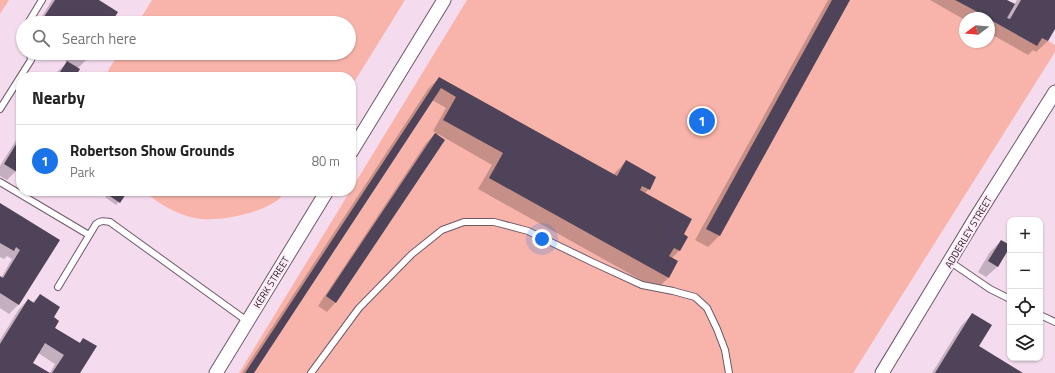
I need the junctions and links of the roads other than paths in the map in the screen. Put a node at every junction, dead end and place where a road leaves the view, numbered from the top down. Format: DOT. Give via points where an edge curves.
graph roads {
  1 [pos="42,0"];
  2 [pos="444,0"];
  3 [pos="32,16"];
  4 [pos="31,60"];
  5 [pos="23,72"];
  6 [pos="16,84"];
  7 [pos="1055,92"];
  8 [pos="0,109"];
  9 [pos="356,144"];
  10 [pos="0,182"];
  11 [pos="16,192"];
  12 [pos="24,196"];
  13 [pos="324,196"];
  14 [pos="89,235"];
  15 [pos="949,261"];
  16 [pos="58,287"];
  17 [pos="1007,298"];
  18 [pos="1043,316"];
  19 [pos="247,321"];
  20 [pos="1055,322"];
  21 [pos="216,373"];
  22 [pos="311,373"];
  23 [pos="729,373"];
  24 [pos="882,373"];
  1 -- 3 [label="lane"];
  2 -- 9 [label="street"];
  4 -- 5 [label="lane"];
  6 -- 8 [label="lane"];
  7 -- 15 [label="street, ADDERLEY STREET"];
  10 -- 11 [label="lane"];
  12 -- 14 [label="lane"];
  13 -- 19 [label="street, KERK STREET"];
  14 -- 16 [label="lane"];
  14 -- 19 [label="lane" via="99,221 110,222"];
  15 -- 17 [label="lane"];
  15 -- 24 [label="street, ADDERLEY STREET"];
  18 -- 20 [label="lane"];
  19 -- 21 [label="street, KERK STREET"];
  22 -- 23 [label="lane" via="359,308 412,254 442,230 464,222 494,222 528,231 642,285 695,297 707,308 717,329 725,350"];
}
